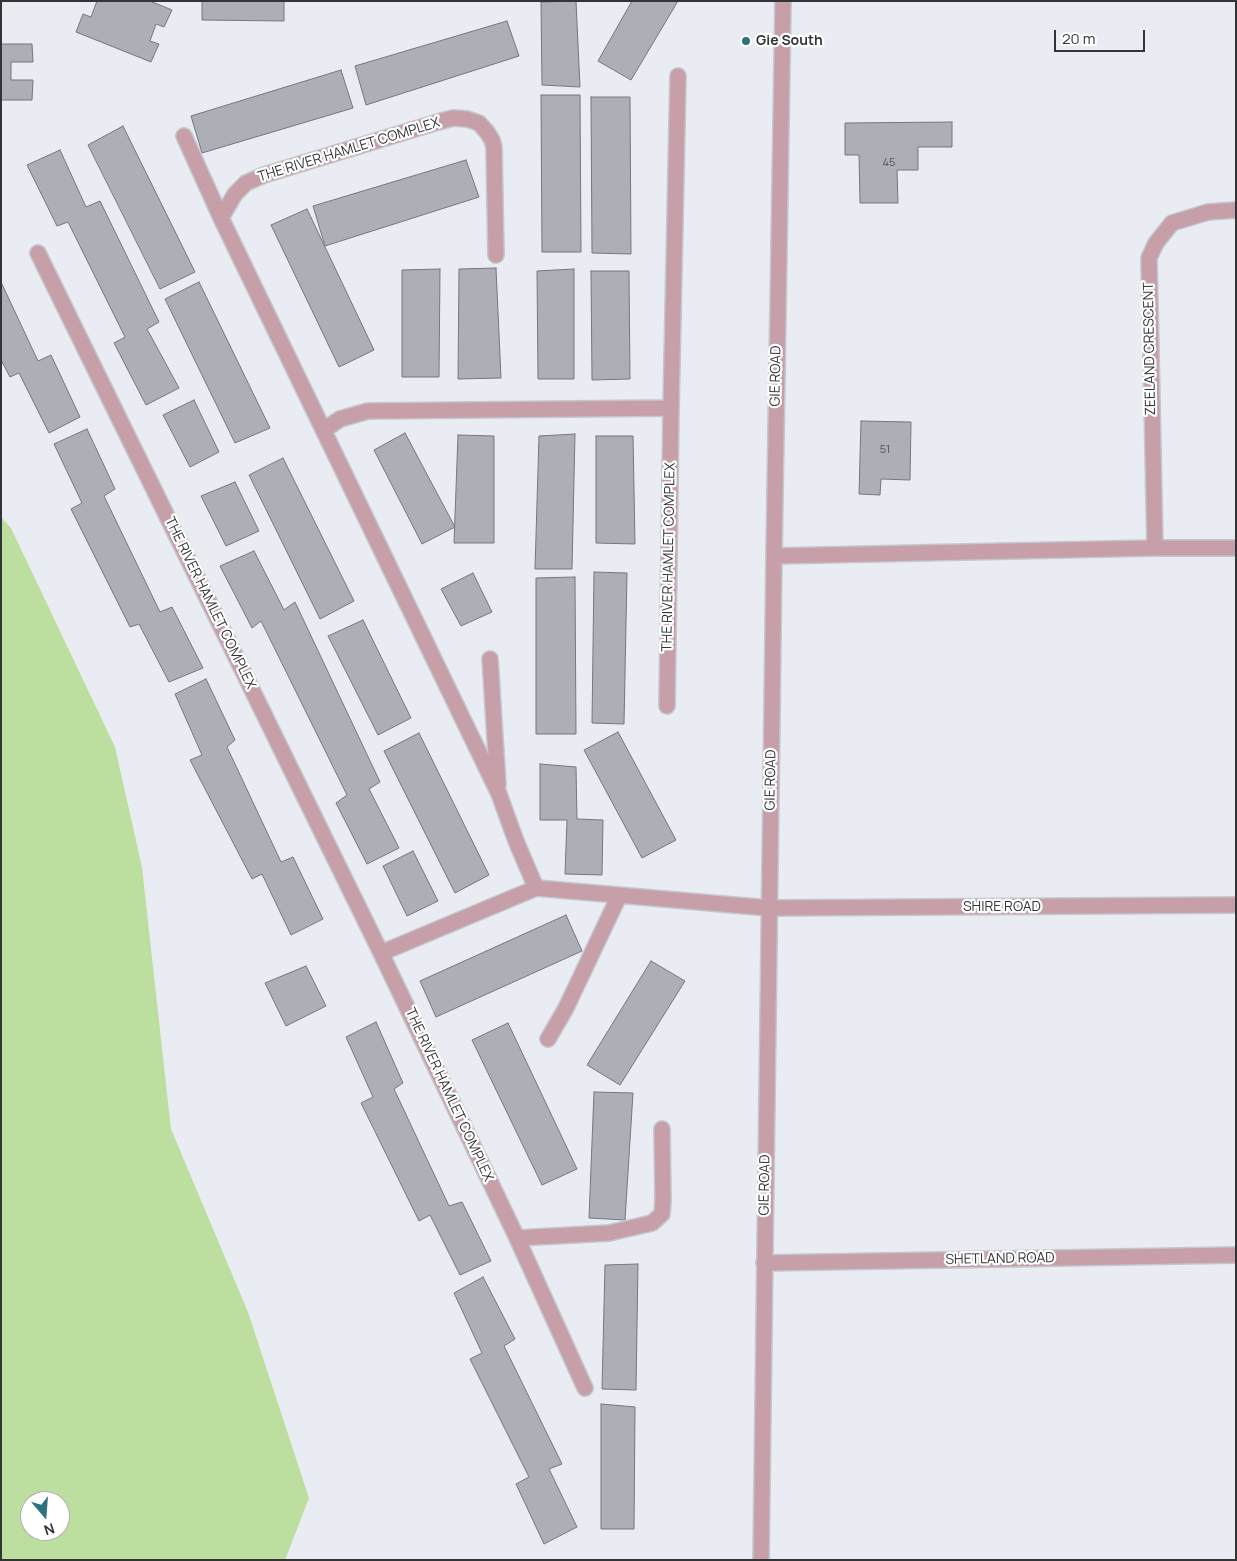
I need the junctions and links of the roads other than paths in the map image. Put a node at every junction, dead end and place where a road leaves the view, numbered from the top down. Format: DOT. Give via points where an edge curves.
graph roads {
  1 [pos="782,1"];
  2 [pos="678,76"];
  3 [pos="184,136"];
  4 [pos="1236,210"];
  5 [pos="221,218"];
  6 [pos="38,253"];
  7 [pos="496,255"];
  8 [pos="671,408"];
  9 [pos="324,430"];
  10 [pos="1155,548"];
  11 [pos="1236,548"];
  12 [pos="774,556"];
  13 [pos="490,659"];
  14 [pos="667,706"];
  15 [pos="499,794"];
  16 [pos="536,888"];
  17 [pos="619,896"];
  18 [pos="1236,905"];
  19 [pos="769,908"];
  20 [pos="381,953"];
  21 [pos="548,1040"];
  22 [pos="662,1129"];
  23 [pos="517,1238"];
  24 [pos="1236,1256"];
  25 [pos="764,1262"];
  26 [pos="585,1388"];
  27 [pos="761,1560"];
  1 -- 12 [label="street, GIE ROAD"];
  2 -- 8 [label="street, THE RIVER HAMLET COMPLEX"];
  3 -- 5 [label="street"];
  4 -- 10 [label="street, ZEELAND CRESCENT" via="1208,212 1172,223 1148,258"];
  5 -- 7 [label="street, THE RIVER HAMLET COMPLEX" via="235,194 264,175 438,122 467,119 487,132 494,147"];
  5 -- 9 [label="street"];
  6 -- 20 [label="street, THE RIVER HAMLET COMPLEX"];
  8 -- 9 [label="street" via="368,411 340,420"];
  8 -- 14 [label="street, THE RIVER HAMLET COMPLEX"];
  9 -- 15 [label="street"];
  10 -- 11 [label="street"];
  10 -- 12 [label="street"];
  12 -- 19 [label="street, GIE ROAD"];
  13 -- 15 [label="street"];
  15 -- 16 [label="street"];
  16 -- 17 [label="street"];
  16 -- 20 [label="street"];
  17 -- 19 [label="street"];
  17 -- 21 [label="street"];
  18 -- 19 [label="street, SHIRE ROAD"];
  19 -- 25 [label="street, GIE ROAD"];
  20 -- 23 [label="street, THE RIVER HAMLET COMPLEX"];
  22 -- 23 [label="street" via="662,1214 652,1223 609,1233"];
  23 -- 26 [label="street, THE RIVER HAMLET COMPLEX"];
  24 -- 25 [label="street, SHETLAND ROAD"];
  25 -- 27 [label="street, GIE ROAD"];
}
